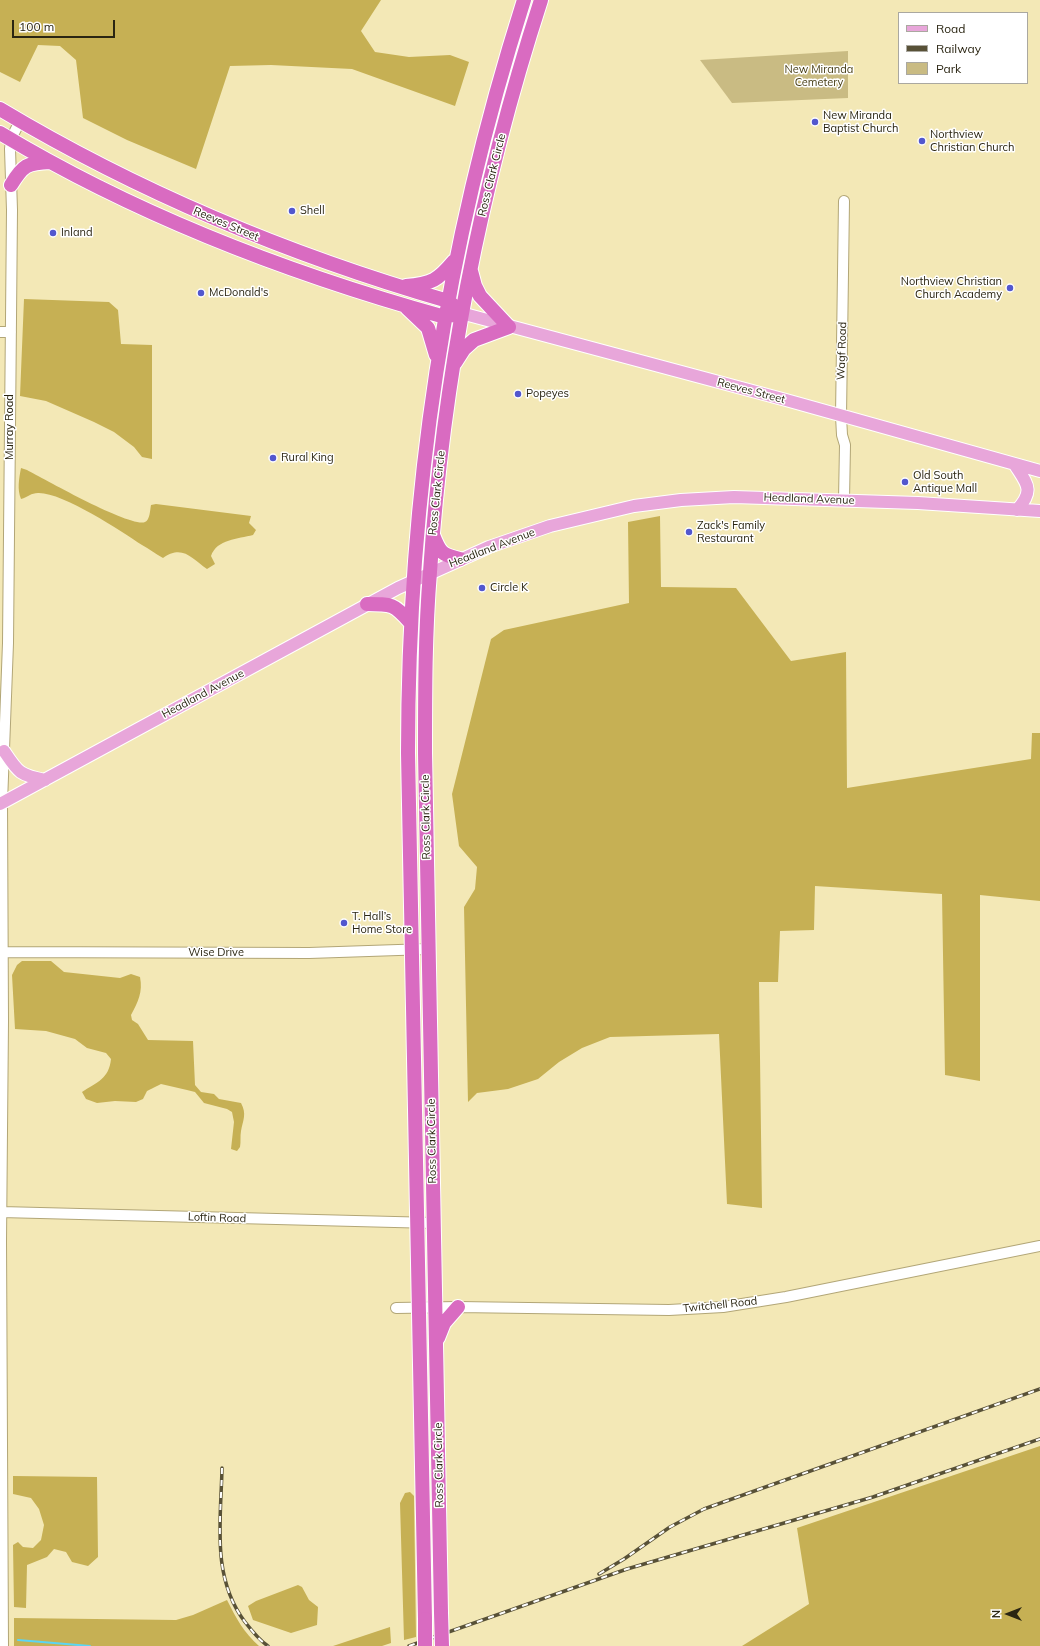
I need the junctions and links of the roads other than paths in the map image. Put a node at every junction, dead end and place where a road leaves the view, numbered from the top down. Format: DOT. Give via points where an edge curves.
graph roads {
  1 [pos="524,0"];
  2 [pos="541,0"];
  3 [pos="0,109"];
  4 [pos="20,121"];
  5 [pos="5,136"];
  6 [pos="50,162"];
  7 [pos="11,185"];
  8 [pos="844,201"];
  9 [pos="456,259"];
  10 [pos="471,268"];
  11 [pos="397,286"];
  12 [pos="448,301"];
  13 [pos="406,306"];
  14 [pos="462,313"];
  15 [pos="445,317"];
  16 [pos="509,327"];
  17 [pos="0,332"];
  18 [pos="11,332"];
  19 [pos="437,359"];
  20 [pos="453,367"];
  21 [pos="841,416"];
  22 [pos="1015,464"];
  23 [pos="1040,471"];
  24 [pos="844,500"];
  25 [pos="1018,510"];
  26 [pos="1040,511"];
  27 [pos="433,534"];
  28 [pos="460,559"];
  29 [pos="430,573"];
  30 [pos="412,581"];
  31 [pos="367,604"];
  32 [pos="410,622"];
  33 [pos="4,751"];
  34 [pos="45,780"];
  35 [pos="1,804"];
  36 [pos="412,949"];
  37 [pos="428,949"];
  38 [pos="3,952"];
  39 [pos="1,1212"];
  40 [pos="417,1223"];
  41 [pos="434,1223"];
  42 [pos="1040,1246"];
  43 [pos="419,1307"];
  44 [pos="436,1307"];
  45 [pos="458,1307"];
  46 [pos="396,1308"];
  47 [pos="436,1342"];
  48 [pos="1,1365"];
  49 [pos="1,1514"];
  50 [pos="3,1646"];
  51 [pos="425,1646"];
  52 [pos="442,1646"];
  1 -- 9 [label="highway, Ross Clark Circle" via="485,132"];
  2 -- 10 [label="highway, Ross Clark Circle" via="503,132"];
  3 -- 4 [label="highway, Reeves Street"];
  4 -- 5 [label="street, Murray Road"];
  4 -- 11 [label="highway, Reeves Street" via="110,171 236,229"];
  5 -- 6 [label="highway, Reeves Street"];
  5 -- 7 [label="street, Murray Road"];
  6 -- 7 [label="highway" via="29,164 19,172"];
  6 -- 13 [label="highway, Reeves Street" via="133,204 201,234 327,281"];
  7 -- 18 [label="street, Murray Road"];
  8 -- 21 [label="street, Wagf Road"];
  9 -- 11 [label="highway" via="434,281 422,285"];
  9 -- 12 [label="highway, Ross Clark Circle"];
  10 -- 14 [label="highway, Ross Clark Circle"];
  10 -- 16 [label="highway" via="480,296"];
  11 -- 12 [label="highway, Reeves Street"];
  12 -- 14 [label="highway, Reeves Street"];
  12 -- 15 [label="highway, Ross Clark Circle"];
  13 -- 15 [label="highway, Reeves Street"];
  13 -- 19 [label="highway" via="428,328"];
  14 -- 15 [label="highway, Reeves Street"];
  14 -- 16 [label="main road, Reeves Street"];
  14 -- 20 [label="highway, Ross Clark Circle"];
  15 -- 19 [label="highway, Ross Clark Circle"];
  16 -- 20 [label="highway" via="474,340"];
  16 -- 21 [label="main road, Reeves Street"];
  17 -- 18 [label="street"];
  18 -- 33 [label="street, Murray Road" via="8,643"];
  19 -- 30 [label="highway, Ross Clark Circle" via="421,479"];
  20 -- 27 [label="highway, Ross Clark Circle"];
  21 -- 22 [label="main road, Reeves Street"];
  21 -- 24 [label="street, Wagf Road" via="845,445"];
  22 -- 23 [label="main road, Reeves Street"];
  22 -- 25 [label="main road" via="1028,488 1027,498"];
  24 -- 25 [label="main road, Headland Avenue"];
  24 -- 28 [label="main road, Headland Avenue" via="734,497 634,506 550,526"];
  25 -- 26 [label="main road, Headland Avenue"];
  27 -- 28 [label="highway" via="442,553"];
  27 -- 29 [label="highway, Ross Clark Circle"];
  28 -- 29 [label="main road, Headland Avenue"];
  29 -- 30 [label="main road, Headland Avenue"];
  29 -- 37 [label="highway, Ross Clark Circle" via="425,720"];
  30 -- 31 [label="main road, Headland Avenue"];
  30 -- 32 [label="highway, Ross Clark Circle"];
  31 -- 32 [label="highway" via="392,605"];
  31 -- 34 [label="main road, Headland Avenue"];
  32 -- 36 [label="highway, Ross Clark Circle" via="408,754"];
  33 -- 34 [label="main road" via="22,774"];
  33 -- 35 [label="street, Murray Road"];
  34 -- 35 [label="main road, Headland Avenue"];
  35 -- 38 [label="street, Murray Road"];
  36 -- 37 [label="street, Wise Drive"];
  36 -- 38 [label="street, Wise Drive" via="309,953"];
  36 -- 40 [label="highway, Ross Clark Circle"];
  37 -- 41 [label="highway, Ross Clark Circle"];
  38 -- 39 [label="street, Murray Road"];
  39 -- 40 [label="street, Loftin Road"];
  39 -- 48 [label="street, Murray Road"];
  40 -- 41 [label="street, Loftin Road"];
  40 -- 43 [label="highway, Ross Clark Circle"];
  41 -- 44 [label="highway, Ross Clark Circle"];
  42 -- 45 [label="street, Twitchell Road" via="786,1297 723,1307 662,1310"];
  43 -- 44 [label="street, Twitchell Road"];
  43 -- 46 [label="street, Twitchell Road"];
  43 -- 51 [label="highway, Ross Clark Circle, bridge"];
  44 -- 45 [label="street, Twitchell Road"];
  44 -- 47 [label="highway, Ross Clark Circle"];
  45 -- 47 [label="highway" via="444,1323"];
  47 -- 52 [label="highway, Ross Clark Circle, bridge"];
  48 -- 49 [label="street, Murray Road"];
  49 -- 50 [label="street, Murray Road"];
}
